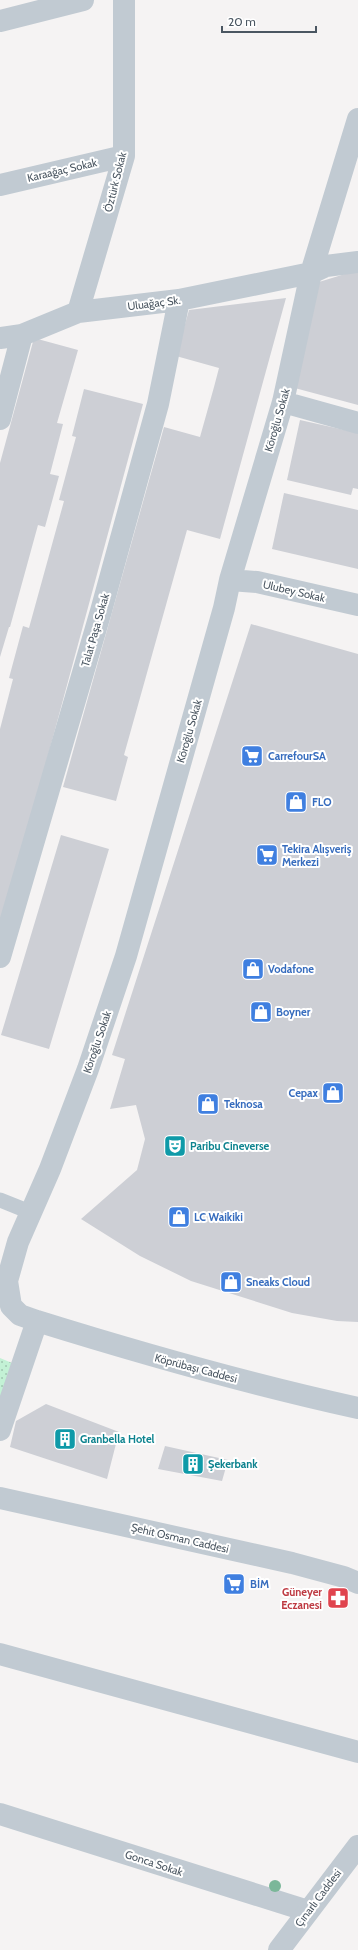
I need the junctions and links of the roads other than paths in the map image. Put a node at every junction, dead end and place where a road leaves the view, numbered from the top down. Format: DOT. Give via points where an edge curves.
graph roads {
  1 [pos="82,0"];
  2 [pos="124,0"];
  3 [pos="0,21"];
  4 [pos="358,119"];
  5 [pos="124,156"];
  6 [pos="0,185"];
  7 [pos="358,262"];
  8 [pos="311,273"];
  9 [pos="179,300"];
  10 [pos="78,312"];
  11 [pos="22,335"];
  12 [pos="0,338"];
  13 [pos="283,402"];
  14 [pos="0,419"];
  15 [pos="358,423"];
  16 [pos="230,580"];
  17 [pos="358,605"];
  18 [pos="0,957"];
  19 [pos="0,1200"];
  20 [pos="30,1212"];
  21 [pos="6,1304"];
  22 [pos="37,1321"];
  23 [pos="358,1408"];
  24 [pos="0,1430"];
  25 [pos="0,1498"];
  26 [pos="358,1583"];
  27 [pos="0,1654"];
  28 [pos="358,1752"];
  29 [pos="0,1814"];
  30 [pos="358,1846"];
  31 [pos="308,1911"];
  32 [pos="279,1950"];
  1 -- 3 [label="street"];
  2 -- 5 [label="street, Öztürk Sokak"];
  4 -- 8 [label="street, Köroğlu Sokak"];
  5 -- 6 [label="street, Karaağaç Sokak"];
  5 -- 10 [label="street, Öztürk Sokak"];
  7 -- 8 [label="street, Uluağaç Sk." via="326,266"];
  8 -- 9 [label="street, Uluağaç Sk."];
  8 -- 13 [label="street, Köroğlu Sokak"];
  9 -- 10 [label="street, Uluağaç Sk."];
  9 -- 18 [label="street, Talat Paşa Sokak" via="158,404 101,611"];
  10 -- 11 [label="street, Uluağaç Sk."];
  11 -- 12 [label="street, Uluağaç Sk."];
  11 -- 14 [label="street"];
  13 -- 15 [label="street"];
  13 -- 16 [label="street, Köroğlu Sokak"];
  16 -- 17 [label="street, Ulubey Sokak" via="257,582"];
  16 -- 20 [label="street, Köroğlu Sokak" via="126,956 72,1113"];
  19 -- 20 [label="lane"];
  20 -- 21 [label="street, Köroğlu Sokak" via="7,1281"];
  21 -- 22 [label="street, Köroğlu Sokak" via="20,1315"];
  22 -- 23 [label="street, Köprübaşı Caddesi" via="232,1378"];
  22 -- 24 [label="street"];
  25 -- 26 [label="street, Şehit Osman Caddesi" via="292,1563"];
  27 -- 28 [label="street"];
  29 -- 31 [label="street, Gonca Sokak"];
  30 -- 31 [label="street, Çınarlı Caddesi"];
  31 -- 32 [label="street, Çınarlı Caddesi"];
}
